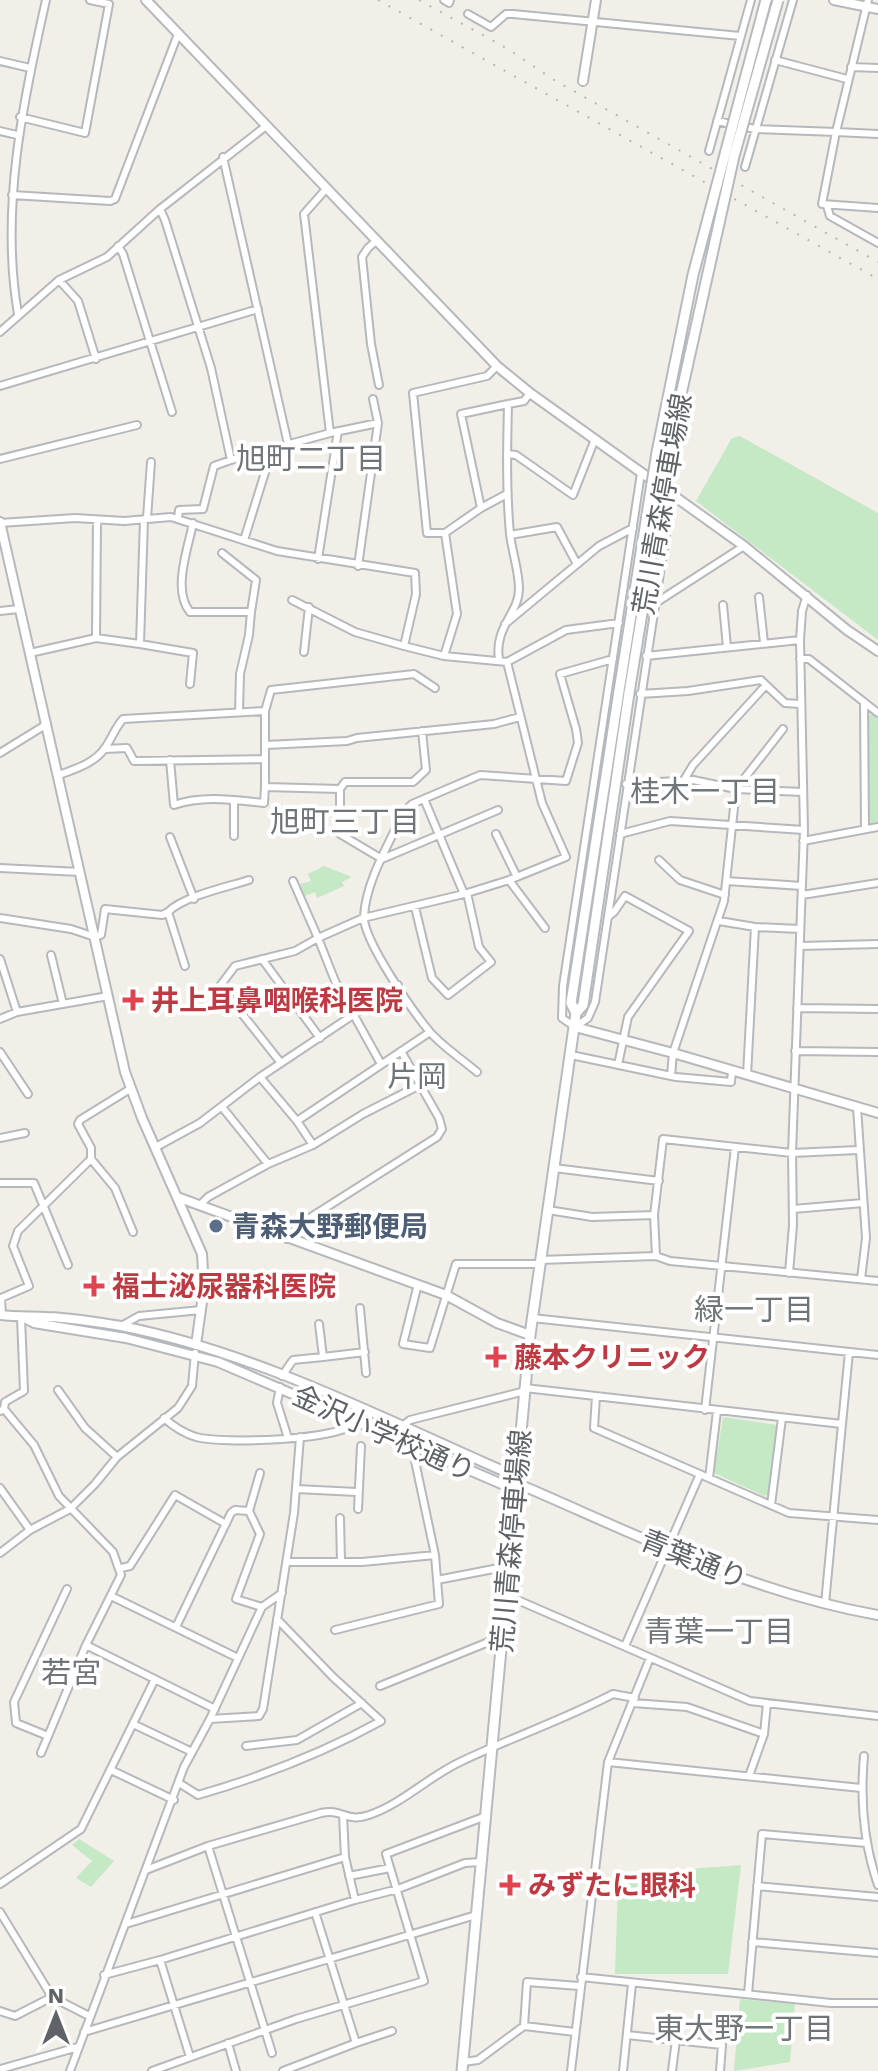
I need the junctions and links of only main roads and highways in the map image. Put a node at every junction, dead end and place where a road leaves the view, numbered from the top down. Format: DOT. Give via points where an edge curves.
graph roads {
  1 [pos="766,0"];
  2 [pos="778,0"];
  3 [pos="629,693"];
  4 [pos="462,2066"];
  1 -- 3 [label="main road, 荒川青森停車場線, bridge" via="693,275 657,452"];
  2 -- 3 [label="main road, 荒川青森停車場線, bridge" via="734,156 668,453"];
  3 -- 4 [label="main road, 荒川青森停車場線" via="532,1318"];
}
